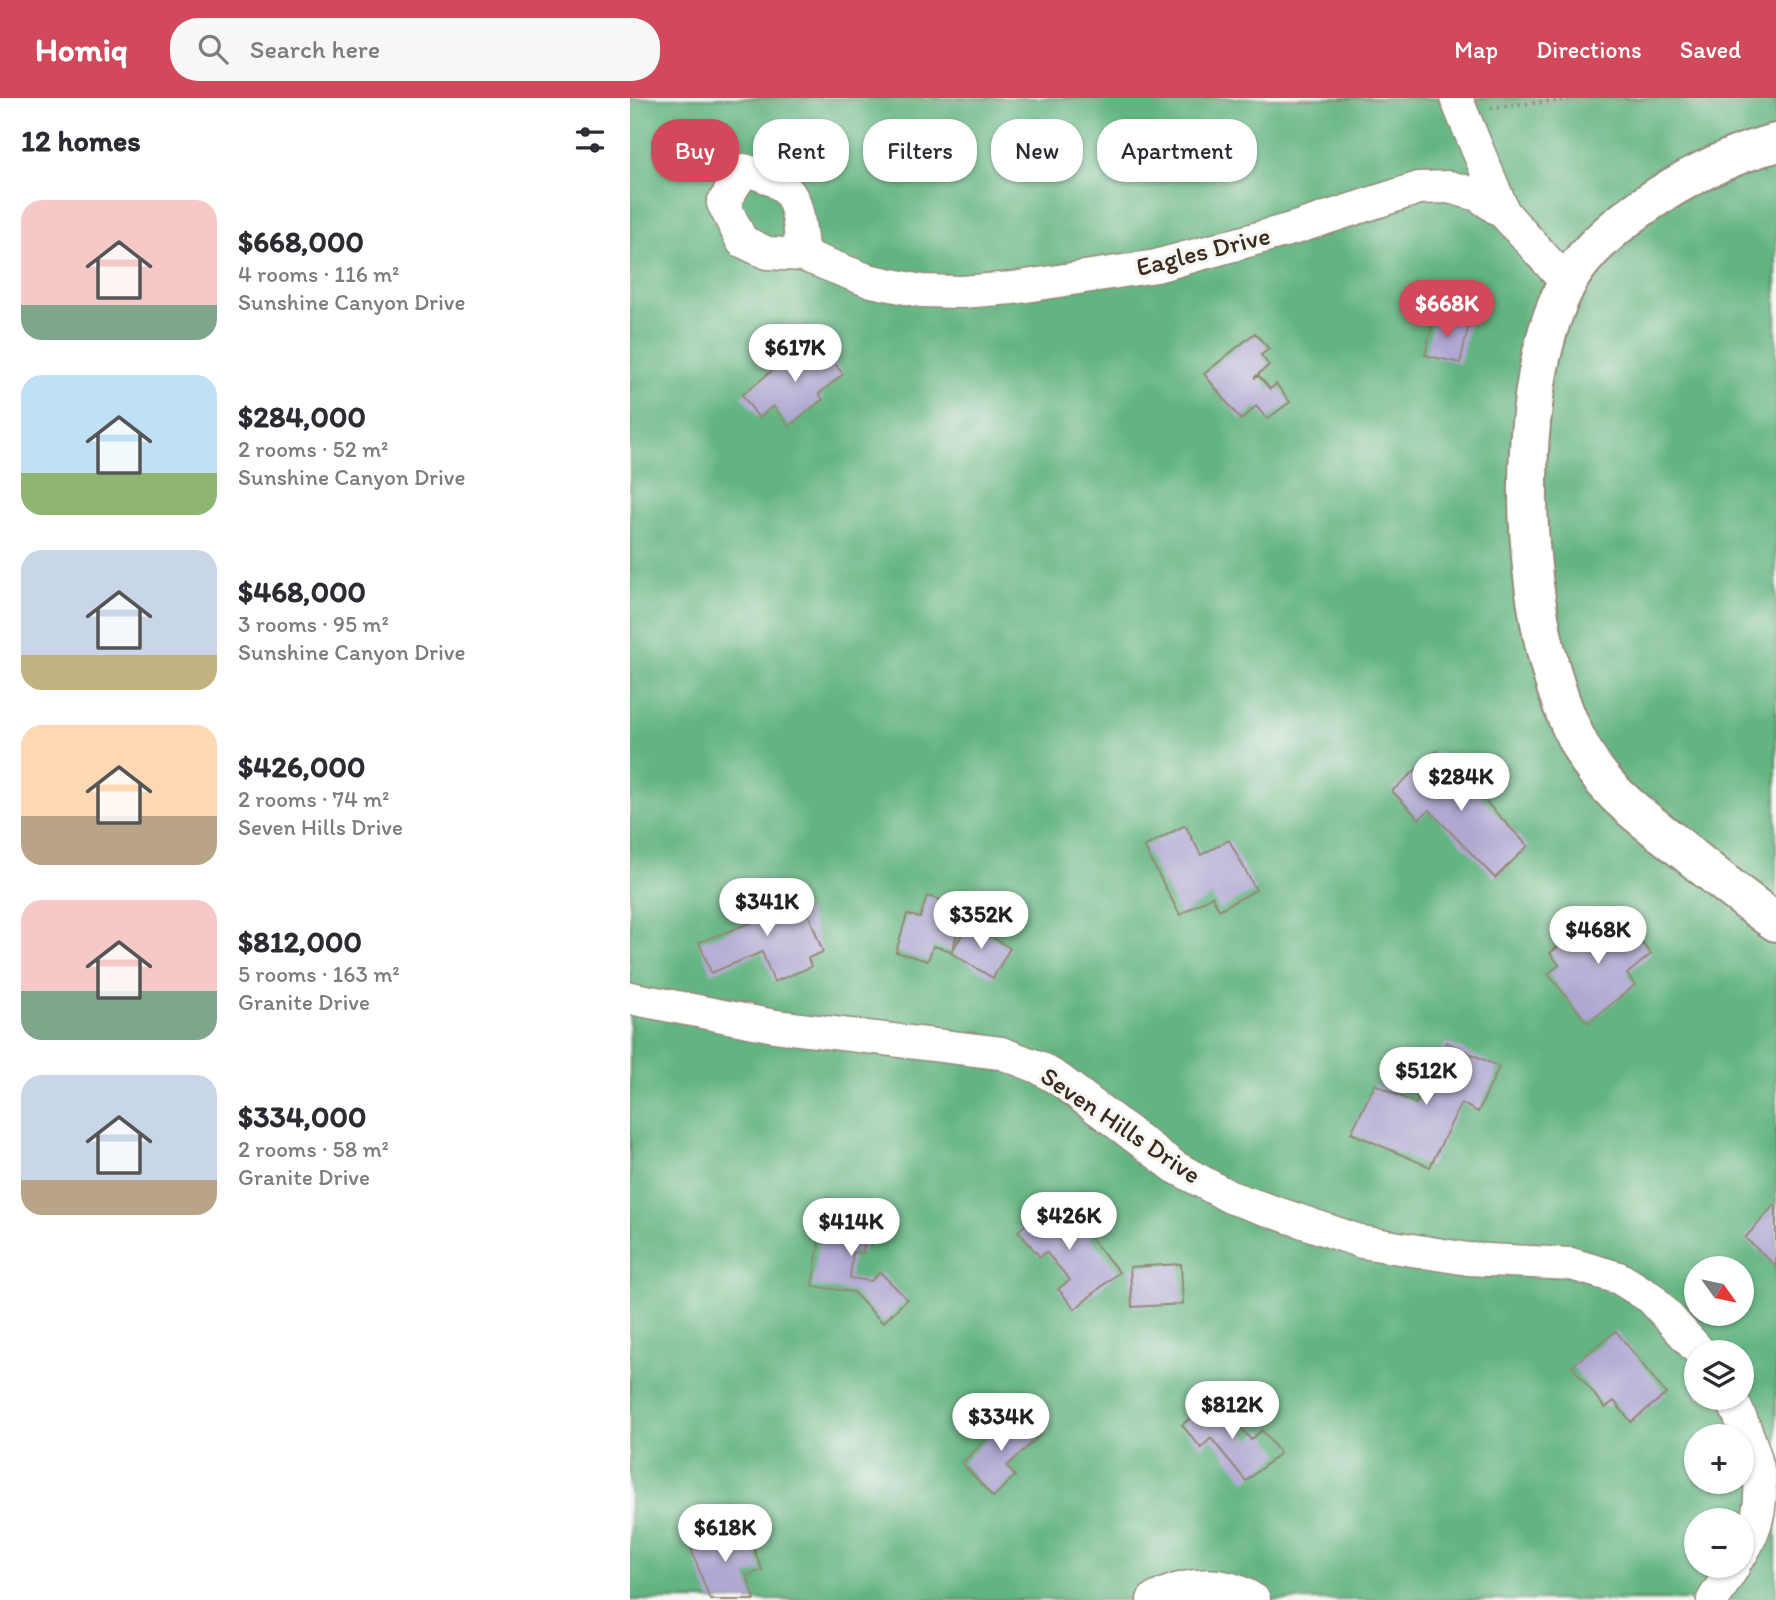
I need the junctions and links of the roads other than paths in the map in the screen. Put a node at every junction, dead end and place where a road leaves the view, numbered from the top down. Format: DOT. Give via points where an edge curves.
graph roads {
  1 [pos="1459,104"];
  2 [pos="1776,143"];
  3 [pos="1504,213"];
  4 [pos="803,255"];
  5 [pos="1567,283"];
  6 [pos="1776,922"];
  7 [pos="630,998"];
  8 [pos="1689,1340"];
  9 [pos="1737,1410"];
  10 [pos="1754,1537"];
  11 [pos="1727,1578"];
  12 [pos="1153,1600"];
  13 [pos="1254,1600"];
  14 [pos="1713,1600"];
  1 -- 3 [label="street"];
  2 -- 5 [label="street" via="1714,164 1653,199 1597,245"];
  3 -- 4 [label="street, Eagles Drive" via="1478,195 1449,187 1419,188 1156,266 961,292 921,291 867,280"];
  3 -- 5 [label="street, Eagles Drive"];
  5 -- 6 [label="street" via="1548,328 1536,379 1529,492 1533,577 1548,663 1565,713 1595,770 1632,809"];
  7 -- 8 [label="street, Seven Hills Drive" via="775,1026 1001,1054 1061,1081 1175,1167 1230,1197 1362,1242 1468,1259 1571,1264 1619,1278 1651,1298"];
  9 -- 10 [label="street" via="1757,1453 1763,1485"];
  11 -- 14 [label="street"];
  12 -- 13 [label="street" via="1171,1590 1200,1584 1239,1590"];
}
